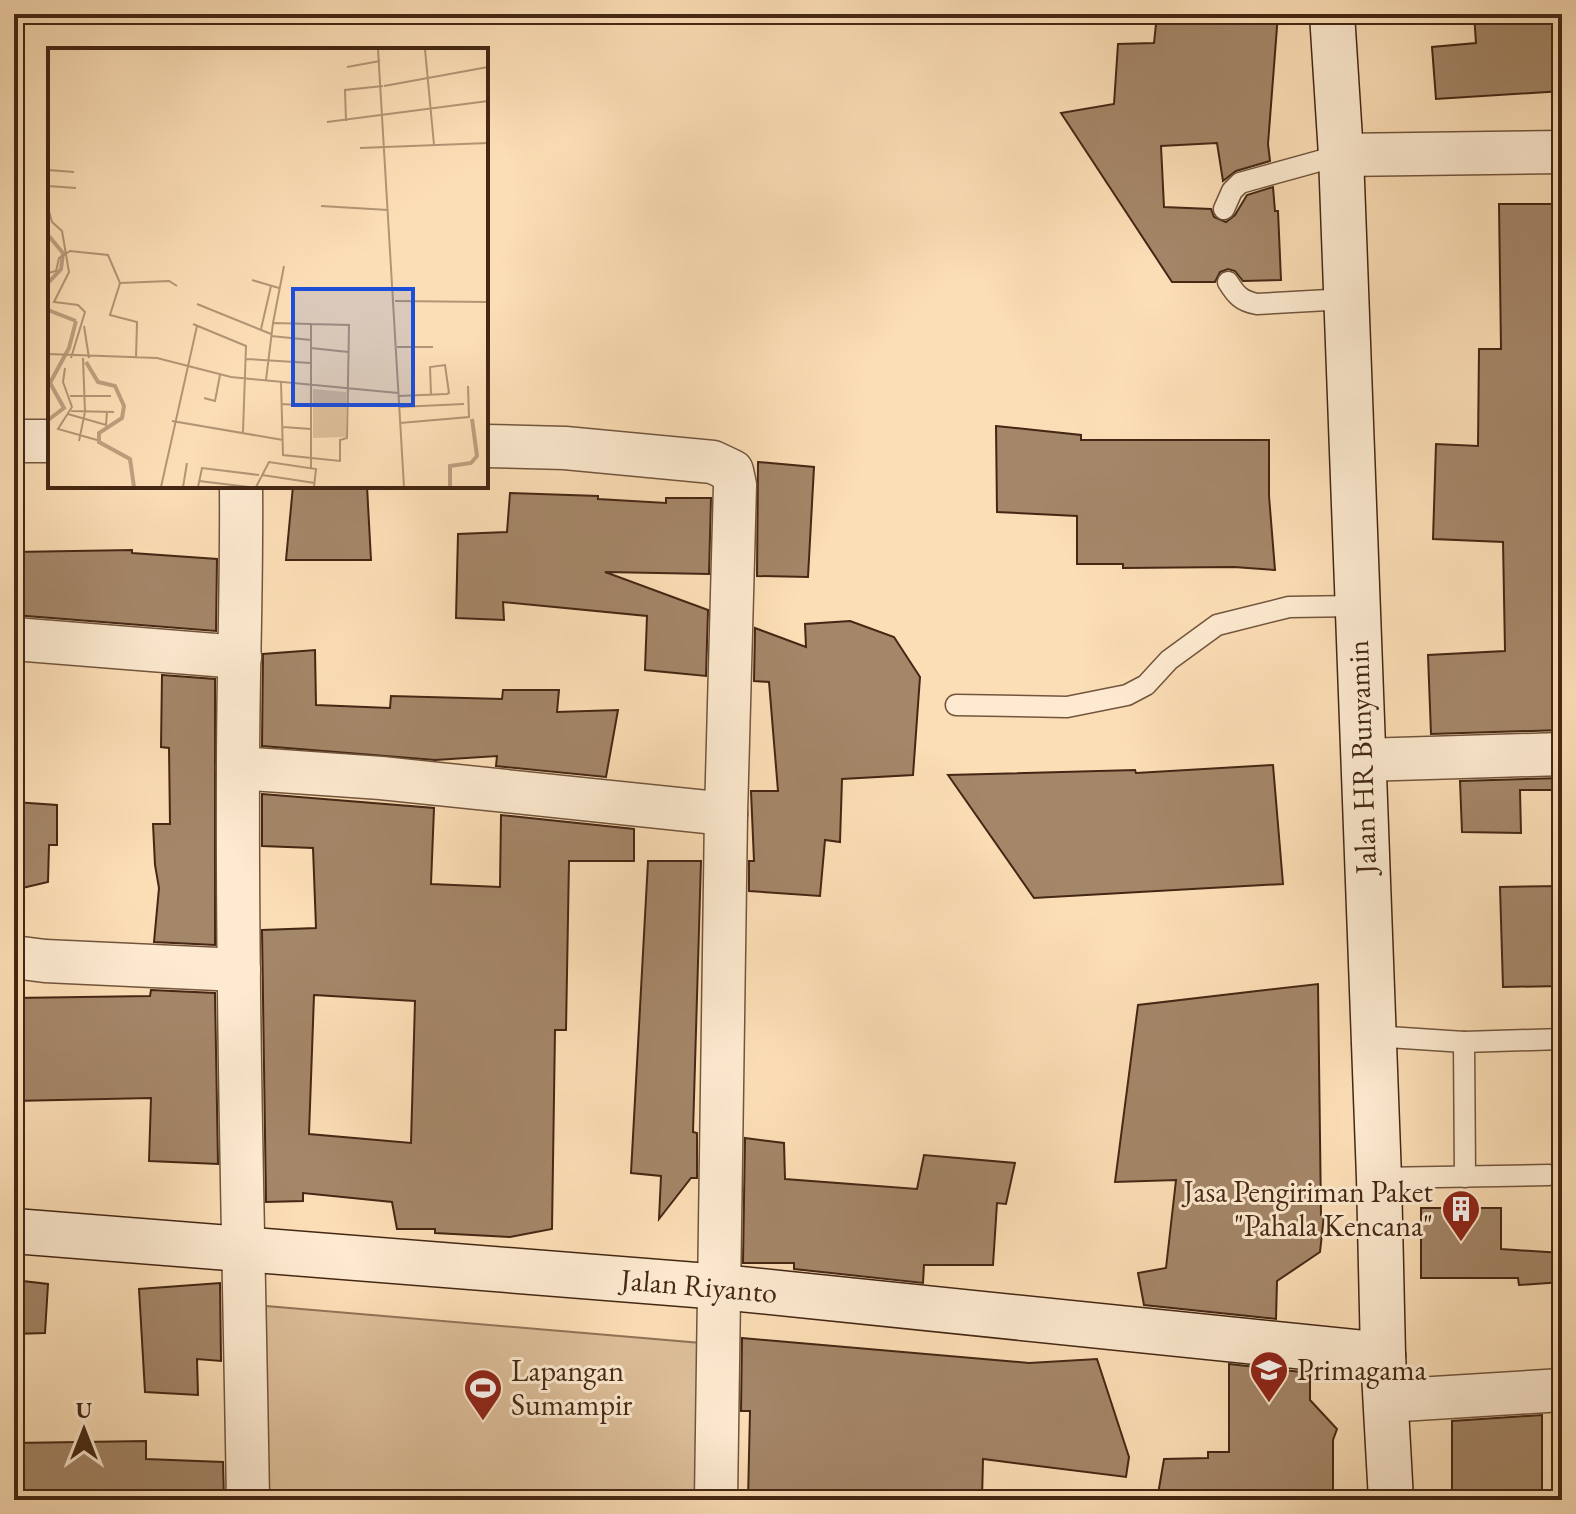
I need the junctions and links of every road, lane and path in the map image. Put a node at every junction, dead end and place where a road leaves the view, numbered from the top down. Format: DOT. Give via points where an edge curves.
graph roads {
  1 [pos="1332,14"];
  2 [pos="1562,152"];
  3 [pos="1341,155"];
  4 [pos="1224,209"];
  5 [pos="1228,282"];
  6 [pos="1346,299"];
  7 [pos="14,441"];
  8 [pos="48,441"];
  9 [pos="488,446"];
  10 [pos="241,488"];
  11 [pos="1357,606"];
  12 [pos="14,639"];
  13 [pos="240,657"];
  14 [pos="956,705"];
  15 [pos="1562,754"];
  16 [pos="1363,760"];
  17 [pos="238,768"];
  18 [pos="726,814"];
  19 [pos="14,957"];
  20 [pos="239,970"];
  21 [pos="1373,1036"];
  22 [pos="1562,1039"];
  23 [pos="1464,1042"];
  24 [pos="1549,1175"];
  25 [pos="1465,1177"];
  26 [pos="1379,1178"];
  27 [pos="14,1231"];
  28 [pos="244,1250"];
  29 [pos="721,1287"];
  30 [pos="1383,1355"];
  31 [pos="1562,1390"];
  32 [pos="1385,1401"];
  33 [pos="248,1500"];
  34 [pos="716,1500"];
  35 [pos="1391,1500"];
  1 -- 3 [label="main road, Jalan HR Bunyamin"];
  2 -- 3 [label="street"];
  3 -- 4 [label="lane" via="1240,183"];
  3 -- 6 [label="main road, Jalan HR Bunyamin"];
  5 -- 6 [label="lane" via="1244,302 1257,304"];
  6 -- 11 [label="main road, Jalan HR Bunyamin"];
  7 -- 8 [label="street"];
  9 -- 18 [label="street" via="713,462 732,471"];
  10 -- 13 [label="street"];
  11 -- 14 [label="lane" via="1289,607 1217,625 1127,695 1067,707"];
  11 -- 16 [label="main road, Jalan HR Bunyamin"];
  12 -- 13 [label="street"];
  13 -- 17 [label="street"];
  15 -- 16 [label="street"];
  16 -- 21 [label="main road, Jalan HR Bunyamin"];
  17 -- 18 [label="street"];
  17 -- 20 [label="street"];
  18 -- 29 [label="street"];
  19 -- 20 [label="street"];
  20 -- 28 [label="street"];
  21 -- 23 [label="lane"];
  21 -- 26 [label="main road, Jalan HR Bunyamin"];
  22 -- 23 [label="lane"];
  23 -- 25 [label="lane"];
  24 -- 25 [label="lane"];
  25 -- 26 [label="lane"];
  26 -- 30 [label="main road, Jalan HR Bunyamin"];
  27 -- 28 [label="main road, Jalan Riyanto"];
  28 -- 29 [label="main road, Jalan Riyanto"];
  28 -- 33 [label="street"];
  29 -- 30 [label="main road, Jalan Riyanto"];
  29 -- 34 [label="street"];
  30 -- 32 [label="main road, Jalan HR Bunyamin"];
  31 -- 32 [label="street"];
  32 -- 35 [label="main road, Jalan HR Bunyamin"];
}
